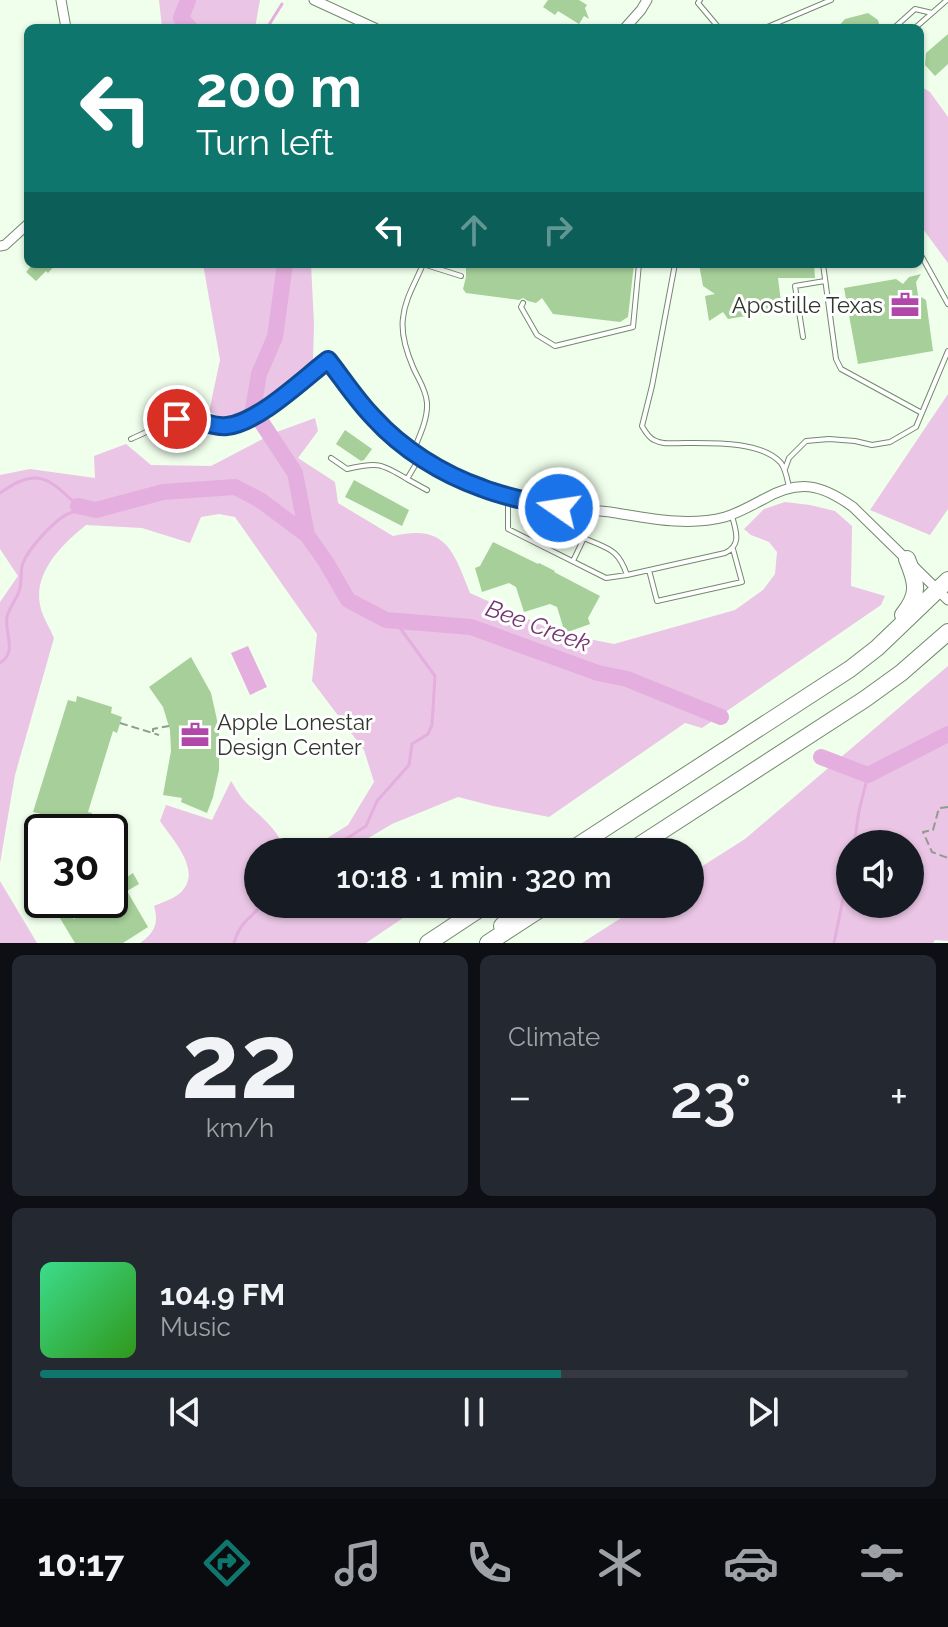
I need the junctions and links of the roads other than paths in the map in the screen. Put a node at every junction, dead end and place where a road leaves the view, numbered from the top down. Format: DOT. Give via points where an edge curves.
graph roads {
  1 [pos="61,0"];
  2 [pos="314,0"];
  3 [pos="647,0"];
  4 [pos="700,0"];
  5 [pos="831,0"];
  6 [pos="947,0"];
  7 [pos="932,13"];
  8 [pos="65,24"];
  9 [pos="366,24"];
  10 [pos="629,24"];
  11 [pos="716,24"];
  12 [pos="774,24"];
  13 [pos="898,24"];
  14 [pos="920,24"];
  15 [pos="24,228"];
  16 [pos="0,246"];
  17 [pos="924,261"];
  18 [pos="421,268"];
  19 [pos="436,268"];
  20 [pos="639,268"];
  21 [pos="674,268"];
  22 [pos="823,268"];
  23 [pos="461,276"];
  24 [pos="825,281"];
  25 [pos="523,303"];
  26 [pos="948,304"];
  27 [pos="803,337"];
  28 [pos="948,351"];
  29 [pos="328,360"];
  30 [pos="921,413"];
  31 [pos="131,439"];
  32 [pos="417,454"];
  33 [pos="331,458"];
  34 [pos="785,469"];
  35 [pos="407,479"];
  36 [pos="789,487"];
  37 [pos="427,490"];
  38 [pos="508,497"];
  39 [pos="732,514"];
  40 [pos="733,548"];
  41 [pos="907,559"];
  42 [pos="573,561"];
  43 [pos="649,570"];
  44 [pos="627,575"];
  45 [pos="945,590"];
  46 [pos="948,632"];
  47 [pos="877,648"];
  48 [pos="590,838"];
  49 [pos="651,838"];
  50 [pos="466,918"];
  51 [pos="512,918"];
  52 [pos="526,918"];
  53 [pos="428,943"];
  54 [pos="486,943"];
  1 -- 8 [label="street"];
  2 -- 9 [label="street"];
  3 -- 10 [label="street"];
  4 -- 11 [label="lane"];
  5 -- 12 [label="lane"];
  6 -- 7 [label="lane"];
  7 -- 13 [label="lane" via="915,9"];
  7 -- 14 [label="lane"];
  15 -- 16 [label="street"];
  17 -- 26 [label="lane"];
  18 -- 32 [label="lane" via="402,320 427,403"];
  19 -- 23 [label="lane"];
  20 -- 25 [label="lane" via="633,327 555,346 537,335"];
  21 -- 34 [label="lane" via="642,426 653,440 665,444 750,447 779,460"];
  22 -- 24 [label="lane"];
  24 -- 27 [label="lane" via="795,286"];
  24 -- 30 [label="lane" via="841,369"];
  28 -- 30 [label="lane"];
  29 -- 31 [label="lane" via="263,411 238,423 217,425 186,417"];
  29 -- 32 [label="street" via="373,418"];
  30 -- 34 [label="lane" via="916,427 890,442 806,441"];
  32 -- 35 [label="lane"];
  32 -- 38 [label="street" via="463,481"];
  33 -- 35 [label="lane" via="347,469 377,464"];
  34 -- 36 [label="lane"];
  35 -- 37 [label="lane"];
  36 -- 39 [label="street"];
  36 -- 41 [label="street" via="816,487 837,495"];
  38 -- 39 [label="street" via="682,522"];
  38 -- 42 [label="lane" via="508,529"];
  39 -- 40 [label="lane" via="737,539"];
  40 -- 43 [label="lane"];
  40 -- 43 [label="lane" via="742,582 657,601"];
  41 -- 45 [label="street"];
  41 -- 47 [label="highway" via="916,594"];
  42 -- 44 [label="lane" via="606,578"];
  42 -- 44 [label="lane" via="584,538 620,557"];
  43 -- 44 [label="lane"];
  45 -- 47 [label="highway"];
  46 -- 49 [label="highway" via="865,699"];
  47 -- 48 [label="highway"];
  50 -- 53 [label="highway"];
  51 -- 54 [label="highway"];
  52 -- 54 [label="highway"];
}
